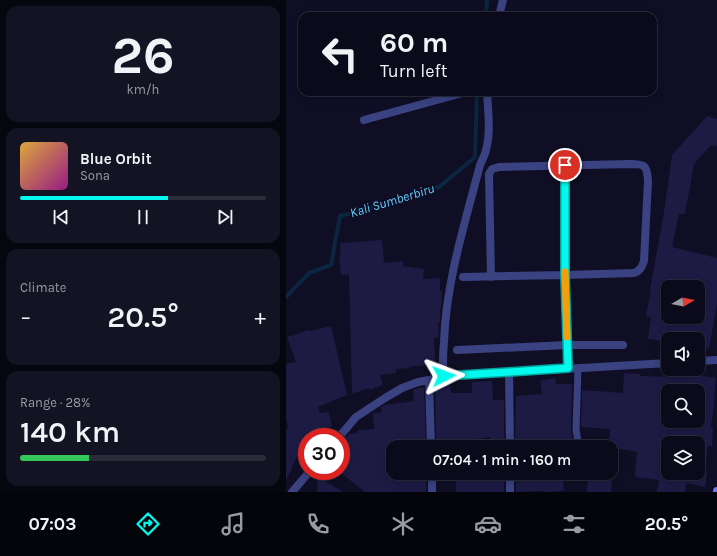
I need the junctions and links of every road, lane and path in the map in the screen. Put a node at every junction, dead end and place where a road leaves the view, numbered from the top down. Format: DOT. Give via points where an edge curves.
graph roads {
  1 [pos="503,0"];
  2 [pos="501,12"];
  3 [pos="451,96"];
  4 [pos="487,96"];
  5 [pos="364,120"];
  6 [pos="565,165"];
  7 [pos="565,275"];
  8 [pos="491,276"];
  9 [pos="463,277"];
  10 [pos="623,345"];
  11 [pos="457,350"];
  12 [pos="568,351"];
  13 [pos="717,360"];
  14 [pos="705,361"];
  15 [pos="661,363"];
  16 [pos="443,368"];
  17 [pos="568,368"];
  18 [pos="578,368"];
  19 [pos="509,372"];
  20 [pos="429,380"];
  21 [pos="347,428"];
  22 [pos="431,440"];
  23 [pos="510,440"];
  24 [pos="578,440"];
  25 [pos="302,480"];
  26 [pos="432,480"];
  27 [pos="510,480"];
  28 [pos="292,492"];
  29 [pos="432,492"];
  30 [pos="510,492"];
  1 -- 2 [label="street"];
  3 -- 5 [label="street"];
  4 -- 16 [label="street" via="486,150 451,278 444,327"];
  6 -- 7 [label="street"];
  6 -- 7 [label="street" via="639,164 646,168 648,181 644,261 641,269 634,272"];
  6 -- 8 [label="street" via="492,169 489,174"];
  7 -- 8 [label="street"];
  7 -- 12 [label="street"];
  8 -- 9 [label="street"];
  10 -- 12 [label="street"];
  11 -- 12 [label="street"];
  12 -- 17 [label="street"];
  13 -- 14 [label="street"];
  15 -- 18 [label="street"];
  16 -- 19 [label="street"];
  16 -- 20 [label="street"];
  17 -- 18 [label="street"];
  17 -- 19 [label="street"];
  18 -- 24 [label="lane"];
  19 -- 23 [label="street"];
  20 -- 21 [label="street" via="407,386 385,398 356,417"];
  20 -- 22 [label="street"];
  25 -- 28 [label="street"];
  26 -- 29 [label="street"];
  27 -- 30 [label="street"];
}
